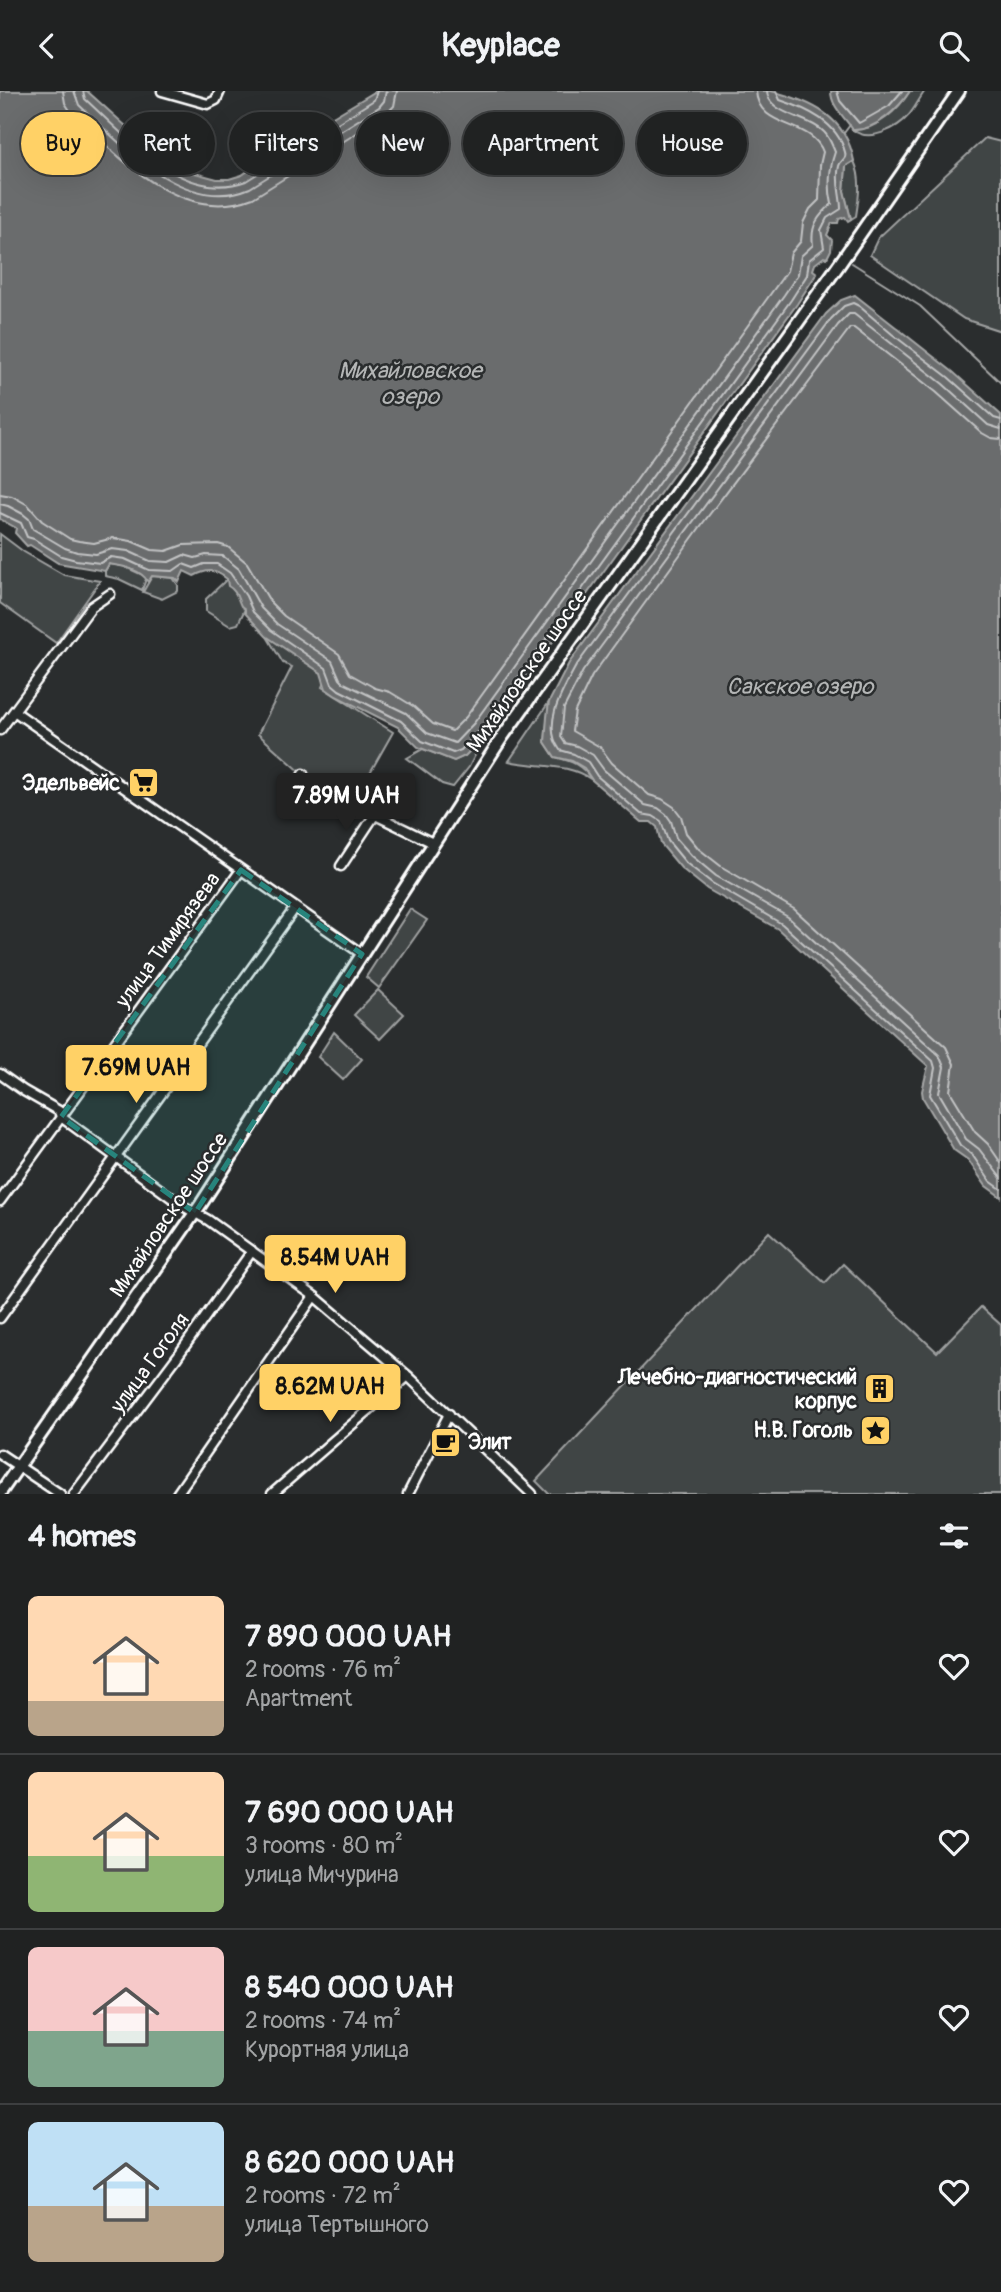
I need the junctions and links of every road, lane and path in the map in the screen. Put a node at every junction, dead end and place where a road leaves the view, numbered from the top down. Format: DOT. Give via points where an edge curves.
graph roads {
  1 [pos="162,91"];
  2 [pos="220,91"];
  3 [pos="960,91"];
  4 [pos="110,594"];
  5 [pos="14,711"];
  6 [pos="0,730"];
  7 [pos="303,774"];
  8 [pos="374,816"];
  9 [pos="433,843"];
  10 [pos="341,866"];
  11 [pos="241,870"];
  12 [pos="295,908"];
  13 [pos="362,954"];
  14 [pos="0,1074"];
  15 [pos="61,1117"];
  16 [pos="116,1157"];
  17 [pos="0,1201"];
  18 [pos="195,1213"];
  19 [pos="252,1251"];
  20 [pos="314,1296"];
  21 [pos="0,1318"];
  22 [pos="408,1375"];
  23 [pos="449,1414"];
  24 [pos="0,1454"];
  25 [pos="18,1467"];
  26 [pos="0,1493"];
  27 [pos="60,1494"];
  28 [pos="74,1494"];
  29 [pos="177,1494"];
  30 [pos="272,1494"];
  31 [pos="408,1494"];
  32 [pos="532,1494"];
  1 -- 2 [label="street" via="208,104"];
  3 -- 9 [label="main road, Михайловское шоссе" via="503,736"];
  4 -- 5 [label="street" via="91,607"];
  5 -- 6 [label="street"];
  5 -- 11 [label="street"];
  7 -- 8 [label="street" via="301,779"];
  8 -- 9 [label="street"];
  8 -- 10 [label="street"];
  9 -- 13 [label="main road, Михайловское шоссе"];
  11 -- 12 [label="street"];
  11 -- 15 [label="street, улица Тимирязева"];
  12 -- 13 [label="street"];
  12 -- 16 [label="street"];
  13 -- 18 [label="main road, Михайловское шоссе"];
  14 -- 15 [label="street" via="59,1111"];
  15 -- 16 [label="street"];
  15 -- 17 [label="street, улица Тимирязева"];
  16 -- 18 [label="street"];
  16 -- 21 [label="street"];
  18 -- 19 [label="street"];
  18 -- 25 [label="main road, Михайловское шоссе"];
  19 -- 20 [label="street"];
  19 -- 28 [label="street, улица Гоголя"];
  20 -- 22 [label="street"];
  20 -- 29 [label="street"];
  22 -- 23 [label="street"];
  22 -- 30 [label="street"];
  23 -- 31 [label="street"];
  23 -- 32 [label="street"];
  24 -- 25 [label="street"];
  25 -- 26 [label="main road, Михайловское шоссе"];
  25 -- 27 [label="street"];
}
